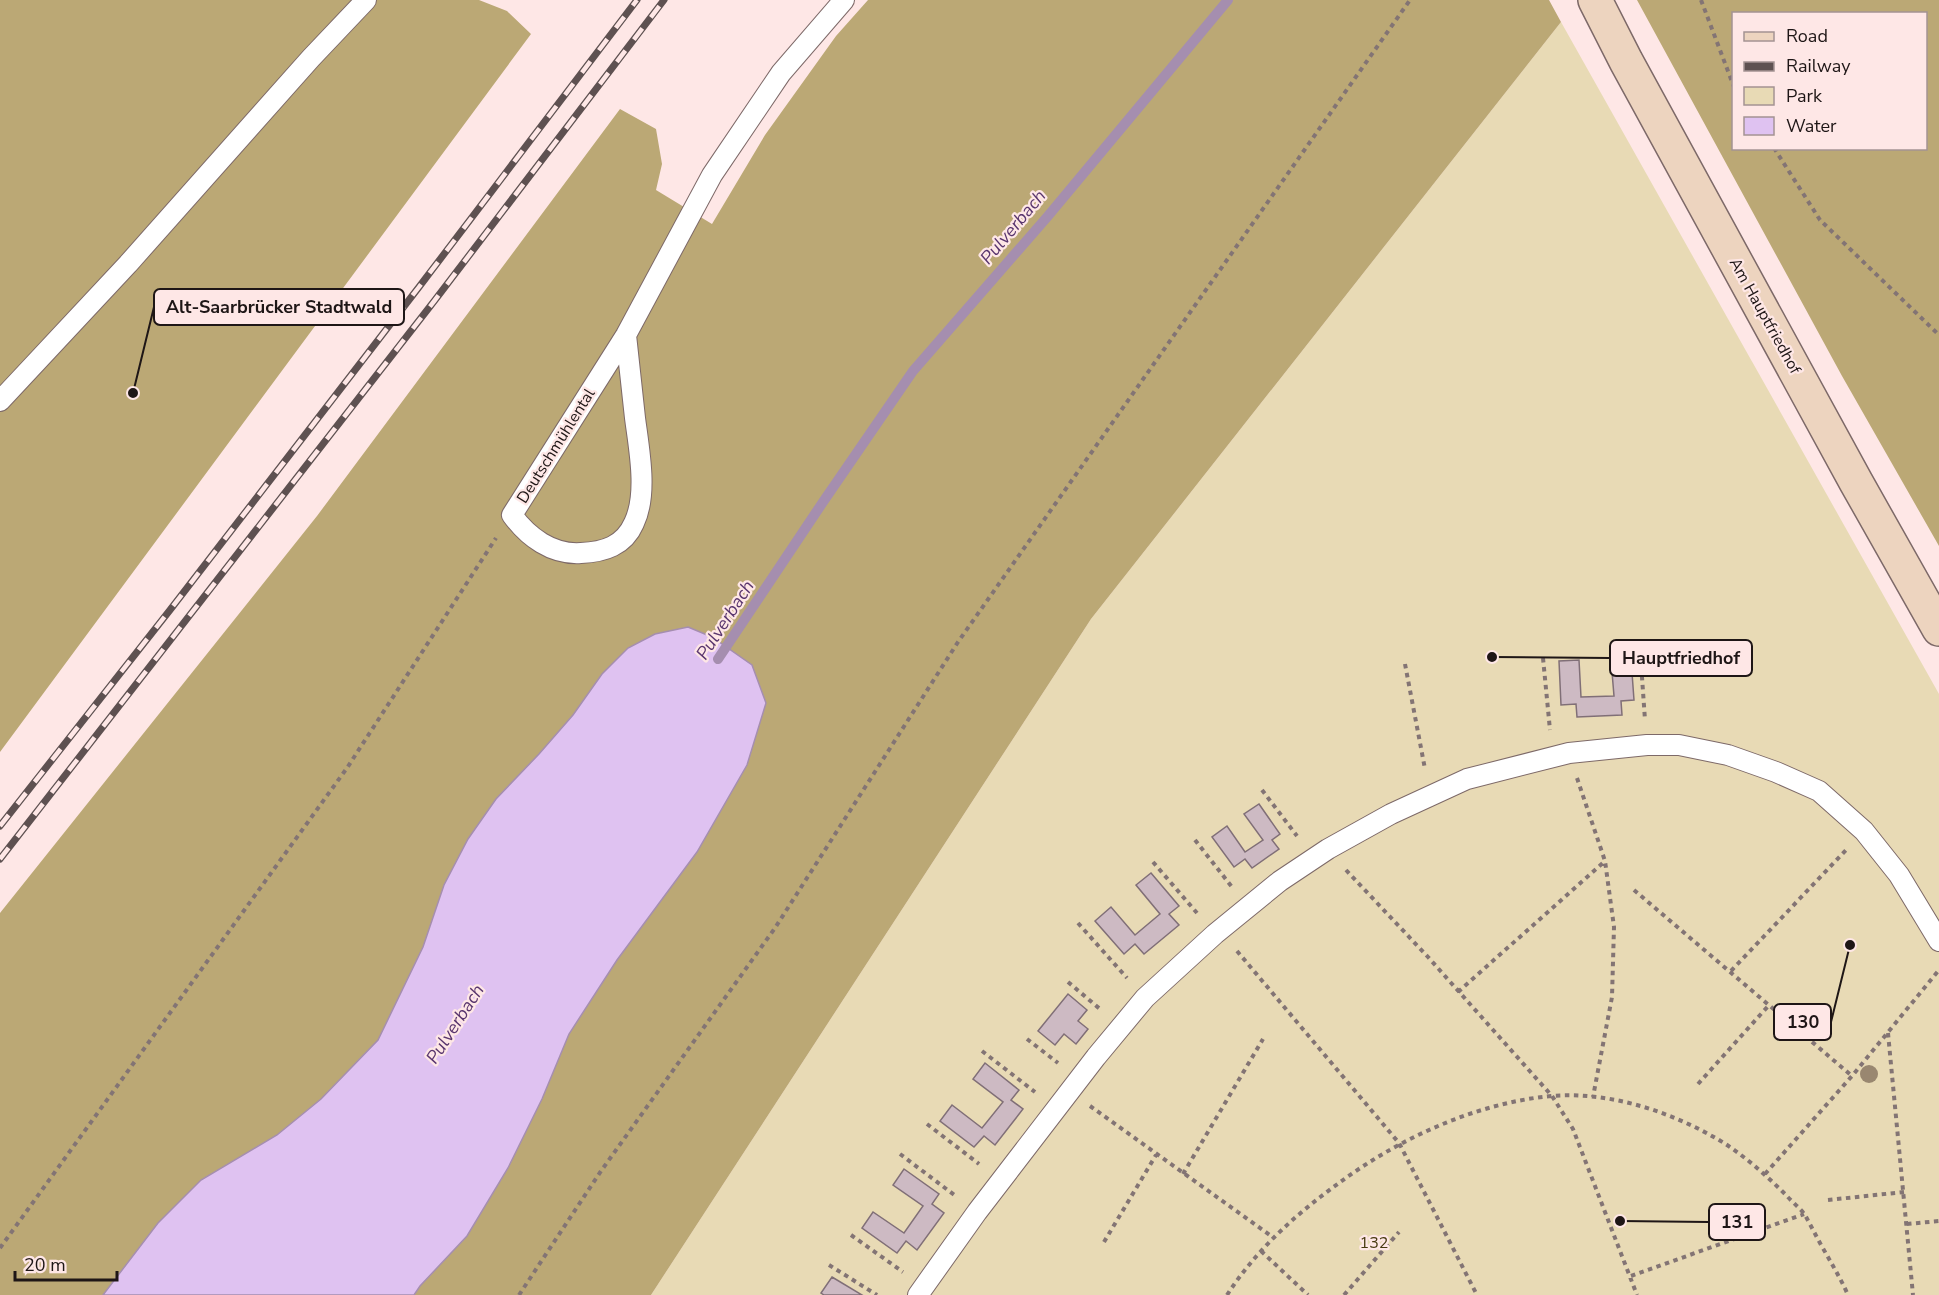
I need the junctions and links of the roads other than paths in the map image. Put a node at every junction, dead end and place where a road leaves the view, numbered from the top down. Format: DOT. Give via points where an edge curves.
graph roads {
  1 [pos="366,0"];
  2 [pos="844,0"];
  3 [pos="1595,0"];
  4 [pos="626,335"];
  5 [pos="0,401"];
  6 [pos="1939,629"];
  7 [pos="1939,941"];
  8 [pos="921,1290"];
  1 -- 5 [label="lane"];
  2 -- 4 [label="lane, Deutschmühlental" via="782,73 712,176"];
  3 -- 6 [label="main road, Am Hauptfriedhof"];
  4 -- 4 [label="lane, Deutschmühlental" via="512,515 524,531 550,548 600,552 622,541 634,524 641,479"];
  7 -- 8 [label="lane" via="1899,875 1864,831 1819,791 1728,754 1680,745 1647,745 1561,755 1467,779 1391,814 1321,854 1247,907 1145,998 1001,1180"];
}
